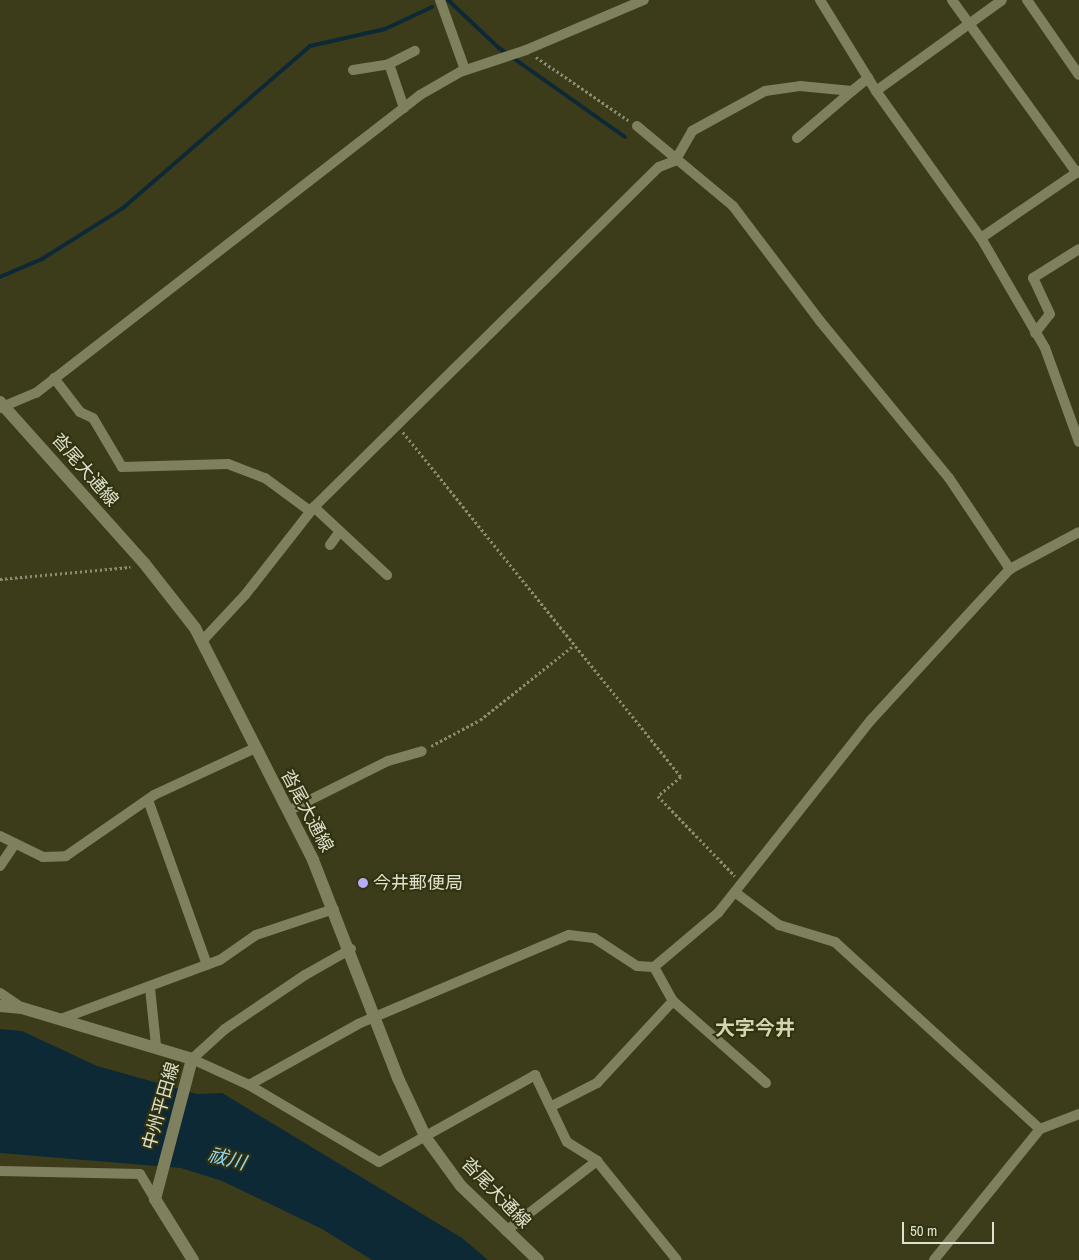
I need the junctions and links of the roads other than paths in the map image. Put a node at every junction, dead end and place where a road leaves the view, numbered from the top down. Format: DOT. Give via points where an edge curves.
graph roads {
  1 [pos="440,0"];
  2 [pos="644,0"];
  3 [pos="820,0"];
  4 [pos="952,0"];
  5 [pos="1002,0"];
  6 [pos="1027,0"];
  7 [pos="969,24"];
  8 [pos="415,51"];
  9 [pos="389,64"];
  10 [pos="354,70"];
  11 [pos="465,70"];
  12 [pos="1079,75"];
  13 [pos="868,78"];
  14 [pos="876,90"];
  15 [pos="852,91"];
  16 [pos="404,108"];
  17 [pos="637,126"];
  18 [pos="797,138"];
  19 [pos="675,161"];
  20 [pos="1078,172"];
  21 [pos="981,238"];
  22 [pos="1079,249"];
  23 [pos="1035,333"];
  24 [pos="54,378"];
  25 [pos="2,406"];
  26 [pos="1079,442"];
  27 [pos="312,509"];
  28 [pos="340,532"];
  29 [pos="1079,532"];
  30 [pos="330,545"];
  31 [pos="1010,569"];
  32 [pos="387,575"];
  33 [pos="203,640"];
  34 [pos="253,749"];
  35 [pos="422,751"];
  36 [pos="148,800"];
  37 [pos="288,811"];
  38 [pos="0,836"];
  39 [pos="15,844"];
  40 [pos="0,866"];
  41 [pos="736,893"];
  42 [pos="334,909"];
  43 [pos="351,949"];
  44 [pos="207,964"];
  45 [pos="654,967"];
  46 [pos="150,988"];
  47 [pos="0,993"];
  48 [pos="674,1001"];
  49 [pos="0,1006"];
  50 [pos="22,1008"];
  51 [pos="377,1017"];
  52 [pos="60,1019"];
  53 [pos="156,1045"];
  54 [pos="191,1061"];
  55 [pos="766,1083"];
  56 [pos="249,1085"];
  57 [pos="552,1106"];
  58 [pos="1079,1114"];
  59 [pos="1040,1129"];
  60 [pos="426,1138"];
  61 [pos="597,1161"];
  62 [pos="0,1171"];
  63 [pos="155,1199"];
  64 [pos="506,1231"];
  65 [pos="193,1260"];
  66 [pos="538,1260"];
  67 [pos="677,1260"];
  68 [pos="934,1260"];
  1 -- 11 [label="street"];
  2 -- 11 [label="street" via="526,50"];
  3 -- 13 [label="street"];
  4 -- 7 [label="street"];
  5 -- 7 [label="street"];
  6 -- 12 [label="street"];
  7 -- 14 [label="street"];
  7 -- 20 [label="street"];
  8 -- 9 [label="street"];
  9 -- 10 [label="street"];
  9 -- 16 [label="street"];
  11 -- 16 [label="street"];
  13 -- 14 [label="street"];
  13 -- 15 [label="street"];
  14 -- 21 [label="street"];
  15 -- 18 [label="street"];
  15 -- 19 [label="street" via="800,86 765,91 692,131"];
  16 -- 24 [label="street"];
  17 -- 19 [label="street"];
  19 -- 27 [label="street" via="659,167"];
  19 -- 31 [label="street" via="733,206 820,321 950,478"];
  20 -- 21 [label="street"];
  21 -- 23 [label="street"];
  22 -- 23 [label="street" via="1033,278 1050,314"];
  23 -- 26 [label="street" via="1045,348"];
  24 -- 25 [label="street" via="36,393"];
  24 -- 27 [label="street" via="80,412 93,418 122,467 228,464 265,478"];
  25 -- 33 [label="main road, 沓尾大通線" via="144,563"];
  27 -- 28 [label="street"];
  27 -- 33 [label="street" via="245,595"];
  28 -- 30 [label="street"];
  28 -- 32 [label="street"];
  29 -- 31 [label="street"];
  31 -- 41 [label="street" via="871,720"];
  33 -- 34 [label="main road, 沓尾大通線"];
  34 -- 36 [label="street"];
  34 -- 37 [label="main road, 沓尾大通線"];
  35 -- 37 [label="street" via="388,761"];
  36 -- 39 [label="street" via="66,856 43,857"];
  36 -- 44 [label="street"];
  37 -- 42 [label="main road, 沓尾大通線"];
  38 -- 39 [label="street"];
  39 -- 40 [label="street"];
  41 -- 45 [label="street" via="718,913"];
  41 -- 59 [label="street" via="779,925 835,942"];
  42 -- 43 [label="main road, 沓尾大通線"];
  42 -- 44 [label="street" via="256,935"];
  43 -- 51 [label="main road, 沓尾大通線"];
  43 -- 54 [label="street" via="305,975 225,1030"];
  44 -- 46 [label="street"];
  45 -- 48 [label="street"];
  45 -- 51 [label="street" via="637,966 594,938 577,934"];
  46 -- 52 [label="street"];
  46 -- 53 [label="street"];
  47 -- 50 [label="street"];
  48 -- 55 [label="street"];
  48 -- 57 [label="street" via="597,1082"];
  49 -- 50 [label="main road, 中州平田線"];
  50 -- 52 [label="main road, 中州平田線"];
  51 -- 56 [label="street"];
  51 -- 60 [label="main road, 沓尾大通線" via="398,1078"];
  52 -- 53 [label="main road, 中州平田線"];
  53 -- 54 [label="main road, 中州平田線"];
  54 -- 56 [label="street"];
  54 -- 63 [label="main road, 中州平田線"];
  56 -- 60 [label="street" via="379,1162"];
  57 -- 60 [label="street" via="535,1075"];
  57 -- 61 [label="street" via="567,1142"];
  58 -- 59 [label="street"];
  59 -- 68 [label="street"];
  60 -- 64 [label="main road, 沓尾大通線" via="461,1186"];
  61 -- 64 [label="street"];
  61 -- 67 [label="street"];
  62 -- 63 [label="street" via="140,1174"];
  63 -- 65 [label="main road"];
  64 -- 66 [label="main road, 沓尾大通線"];
}
